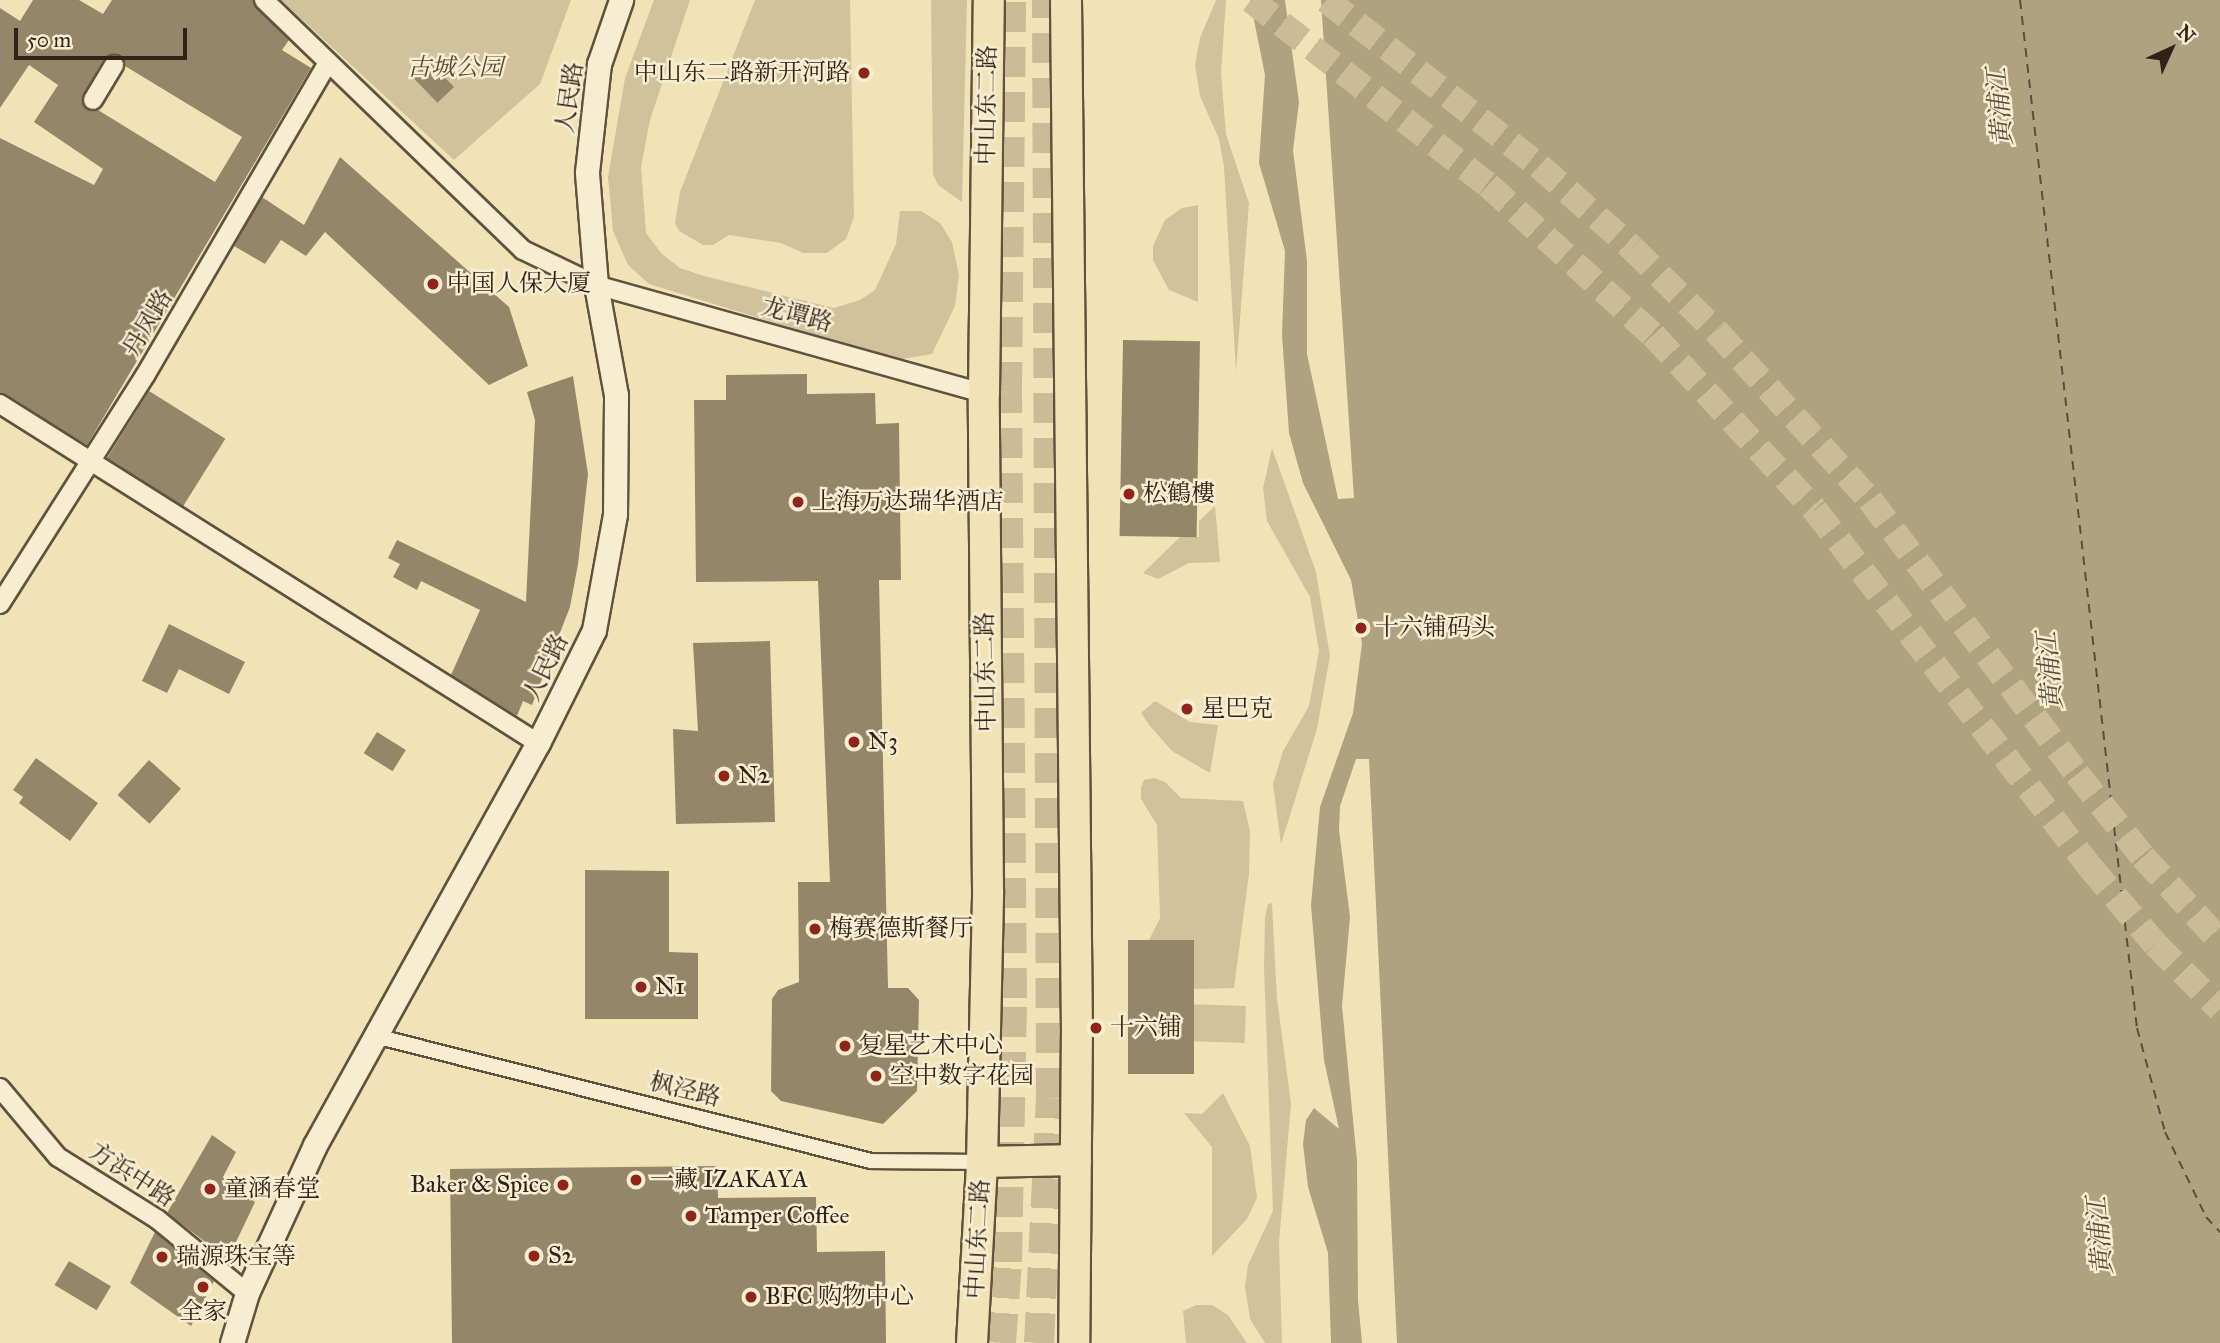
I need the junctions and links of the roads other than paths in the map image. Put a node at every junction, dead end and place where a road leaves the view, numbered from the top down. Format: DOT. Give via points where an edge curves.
graph roads {
  1 [pos="264,0"];
  2 [pos="621,0"];
  3 [pos="989,0"];
  4 [pos="1066,0"];
  5 [pos="328,62"];
  6 [pos="114,65"];
  7 [pos="93,100"];
  8 [pos="596,285"];
  9 [pos="984,393"];
  10 [pos="0,404"];
  11 [pos="89,462"];
  12 [pos="0,604"];
  13 [pos="538,743"];
  14 [pos="379,1037"];
  15 [pos="0,1088"];
  16 [pos="1076,1160"];
  17 [pos="982,1162"];
  18 [pos="247,1293"];
  19 [pos="233,1343"];
  20 [pos="972,1343"];
  21 [pos="1074,1343"];
  1 -- 5 [label="street, 龙谭路"];
  2 -- 8 [label="street, 人民路" via="599,64 587,172"];
  3 -- 9 [label="main road, 中山东二路"];
  4 -- 16 [label="main road"];
  5 -- 8 [label="street, 龙谭路" via="523,250"];
  5 -- 11 [label="street, 丹凤路" via="146,374"];
  6 -- 7 [label="street"];
  8 -- 9 [label="street, 龙谭路"];
  8 -- 13 [label="street, 人民路" via="616,396 615,514 594,630"];
  9 -- 17 [label="main road, 中山东二路" via="988,890"];
  10 -- 11 [label="street"];
  11 -- 12 [label="street, 丹凤路"];
  11 -- 13 [label="street"];
  13 -- 14 [label="street, 人民路"];
  14 -- 17 [label="street, 枫泾路" via="871,1161"];
  14 -- 18 [label="street, 人民路" via="315,1145"];
  15 -- 18 [label="street, 方浜中路" via="58,1157 157,1219"];
  16 -- 17 [label="main road"];
  16 -- 21 [label="main road"];
  17 -- 20 [label="main road, 中山东二路"];
  18 -- 19 [label="street, 人民路"];
}
